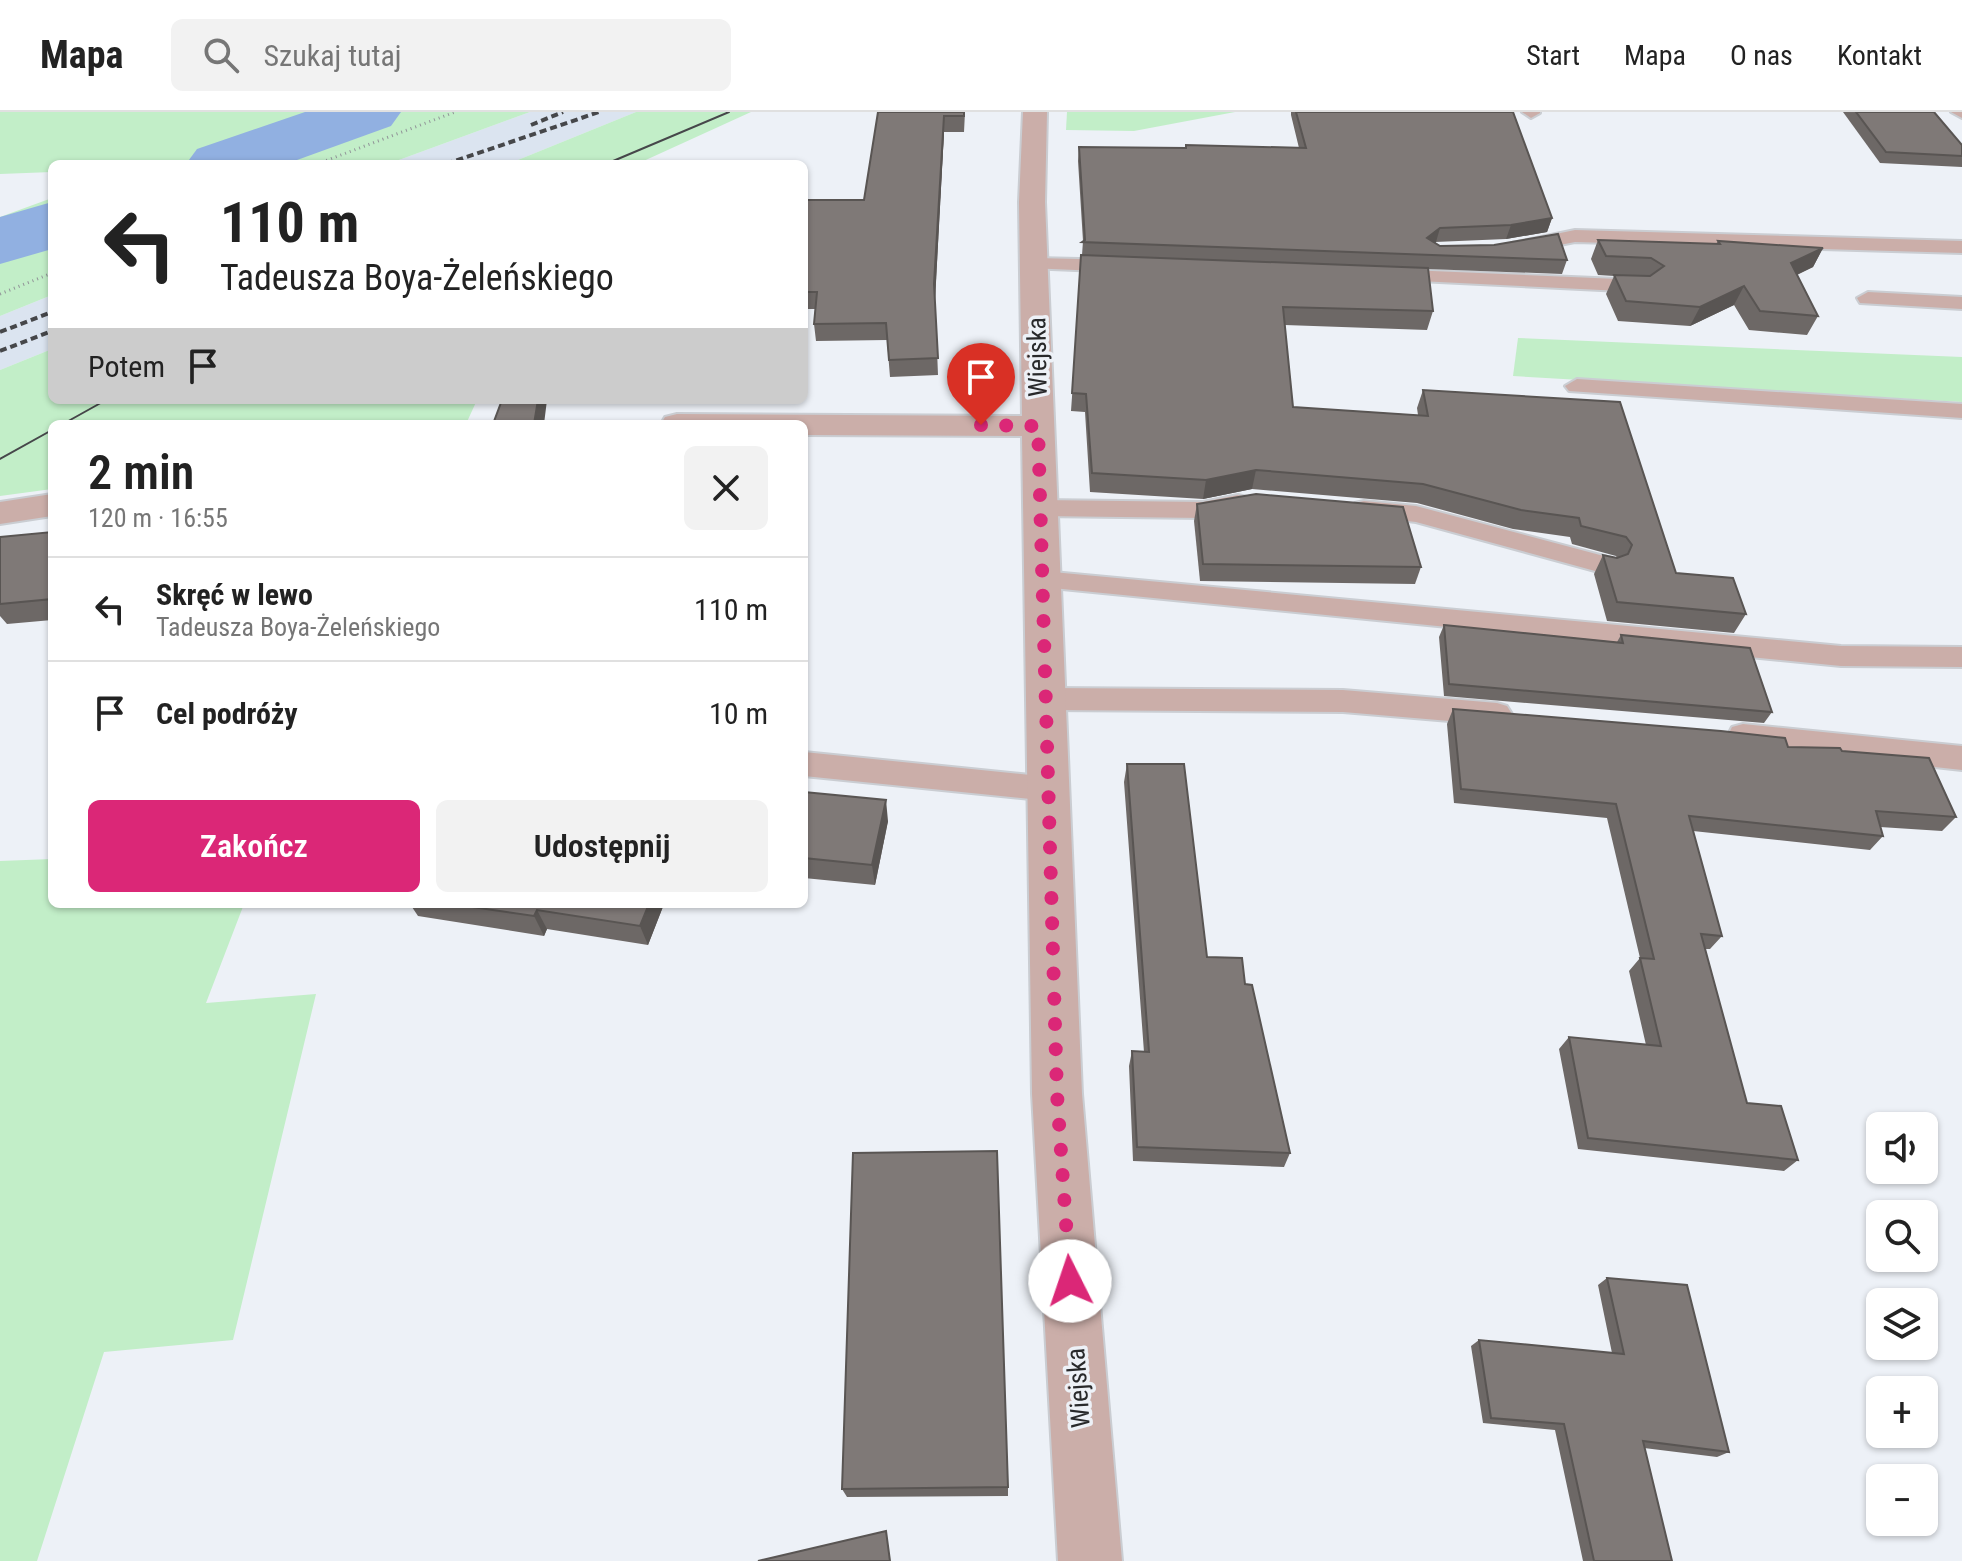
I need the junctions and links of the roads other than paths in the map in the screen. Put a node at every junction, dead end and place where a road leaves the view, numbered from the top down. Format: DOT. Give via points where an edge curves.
graph roads {
  1 [pos="1035,112"];
  2 [pos="1962,247"];
  3 [pos="1503,249"];
  4 [pos="1035,264"];
  5 [pos="1141,266"];
  6 [pos="1369,274"];
  7 [pos="1642,286"];
  8 [pos="1868,298"];
  9 [pos="1962,303"];
  10 [pos="1577,386"];
  11 [pos="1962,411"];
  12 [pos="808,425"];
  13 [pos="1038,426"];
  14 [pos="1265,501"];
  15 [pos="48,506"];
  16 [pos="1333,507"];
  17 [pos="1040,508"];
  18 [pos="0,513"];
  19 [pos="1606,565"];
  20 [pos="1042,580"];
  21 [pos="1962,657"];
  22 [pos="1048,699"];
  23 [pos="1527,716"];
  24 [pos="1711,732"];
  25 [pos="1962,758"];
  26 [pos="808,764"];
  27 [pos="1050,789"];
  28 [pos="1090,1561"];
  1 -- 4 [label="street, Wiejska"];
  2 -- 3 [label="lane" via="1575,236"];
  4 -- 5 [label="lane"];
  4 -- 13 [label="street, Wiejska"];
  6 -- 7 [label="lane"];
  8 -- 9 [label="lane"];
  10 -- 11 [label="lane"];
  12 -- 13 [label="street"];
  13 -- 17 [label="street, Wiejska"];
  14 -- 17 [label="lane" via="1203,510"];
  15 -- 18 [label="street"];
  16 -- 19 [label="lane" via="1416,514"];
  17 -- 20 [label="street, Wiejska"];
  20 -- 21 [label="lane" via="1841,656"];
  20 -- 22 [label="street, Wiejska"];
  22 -- 23 [label="lane" via="1343,701"];
  22 -- 27 [label="street, Wiejska"];
  24 -- 25 [label="lane"];
  26 -- 27 [label="lane"];
  27 -- 28 [label="street, Wiejska" via="1057,1094"];
}
